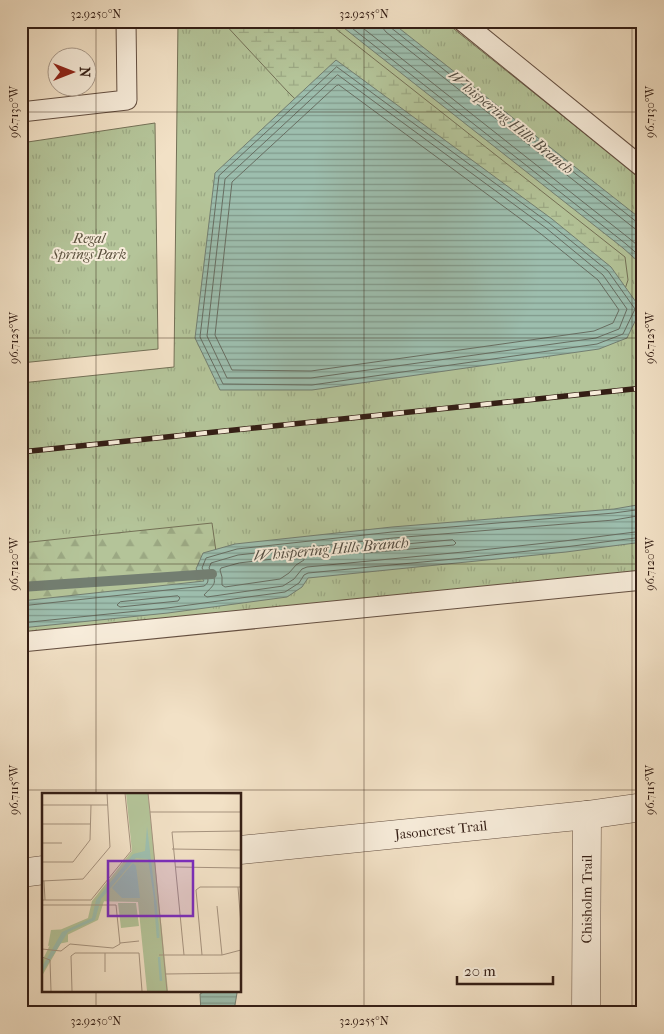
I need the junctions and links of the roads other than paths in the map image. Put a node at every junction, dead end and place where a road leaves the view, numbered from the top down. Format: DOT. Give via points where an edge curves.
graph roads {
  1 [pos="126,21"];
  2 [pos="462,21"];
  3 [pos="21,112"];
  4 [pos="643,168"];
  5 [pos="643,580"];
  6 [pos="21,642"];
  7 [pos="643,807"];
  8 [pos="587,815"];
  9 [pos="241,850"];
  10 [pos="42,870"];
  11 [pos="21,873"];
  12 [pos="586,1013"];
  1 -- 3 [label="lane" via="127,100"];
  2 -- 4 [label="lane"];
  5 -- 6 [label="lane"];
  7 -- 8 [label="street, Jasoncrest Trail"];
  8 -- 9 [label="street, Jasoncrest Trail"];
  8 -- 12 [label="street, Chisholm Trail"];
  10 -- 11 [label="street"];
}
